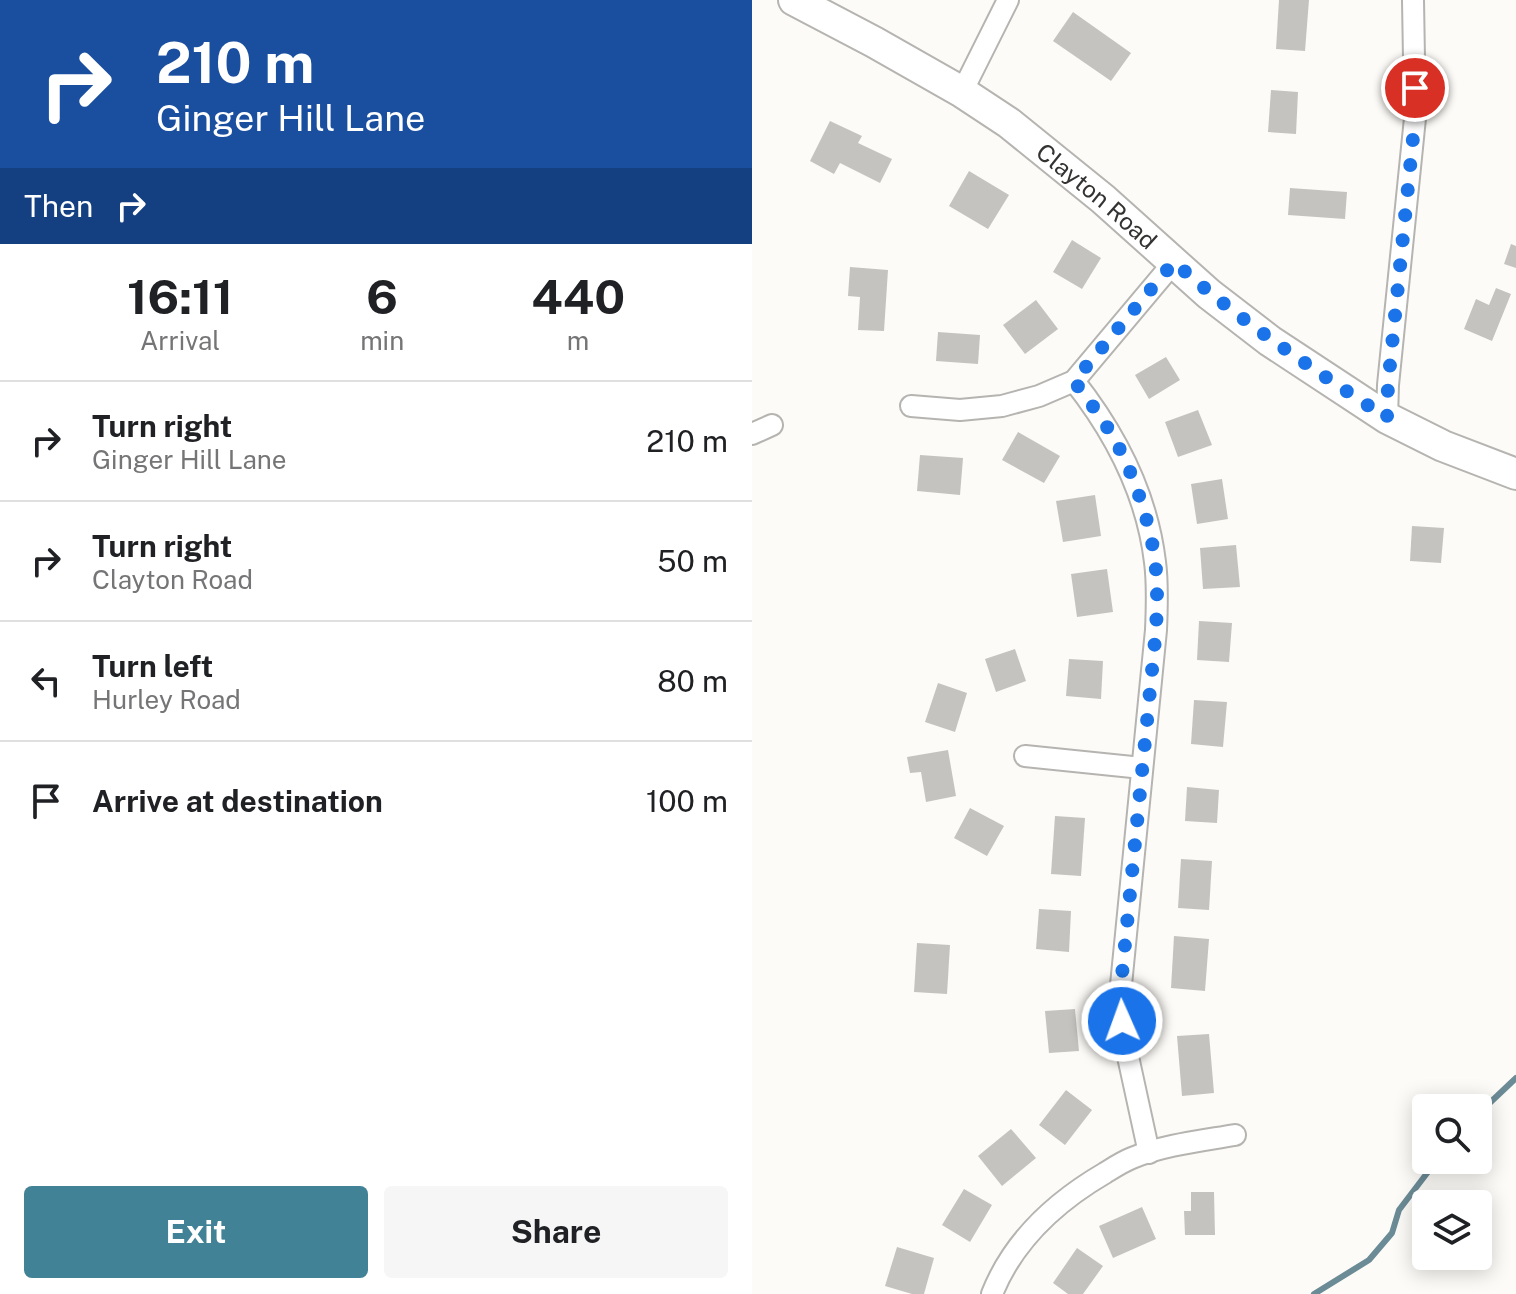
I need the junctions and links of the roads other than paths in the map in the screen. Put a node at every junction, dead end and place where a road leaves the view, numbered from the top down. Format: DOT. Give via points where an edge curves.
graph roads {
  1 [pos="794,0"];
  2 [pos="1008,0"];
  3 [pos="1413,0"];
  4 [pos="962,92"];
  5 [pos="1174,262"];
  6 [pos="1074,381"];
  7 [pos="911,406"];
  8 [pos="1387,418"];
  9 [pos="772,425"];
  10 [pos="752,434"];
  11 [pos="1516,474"];
  12 [pos="1025,756"];
  13 [pos="1142,768"];
  14 [pos="1235,1135"];
  15 [pos="1149,1153"];
  16 [pos="992,1294"];
  1 -- 4 [label="street, Clayton Road"];
  2 -- 4 [label="street"];
  3 -- 8 [label="street" via="1415,118"];
  4 -- 5 [label="street, Clayton Road" via="1055,159"];
  5 -- 6 [label="street"];
  5 -- 8 [label="street, Clayton Road" via="1270,341"];
  6 -- 7 [label="street" via="1002,406"];
  6 -- 13 [label="street" via="1119,447 1147,521 1155,560 1156,630"];
  8 -- 11 [label="street, Clayton Road"];
  9 -- 10 [label="street"];
  12 -- 13 [label="street"];
  13 -- 15 [label="street" via="1121,985 1127,1052"];
  14 -- 15 [label="street"];
  15 -- 16 [label="street" via="1091,1181 1047,1214 1019,1247"];
}
